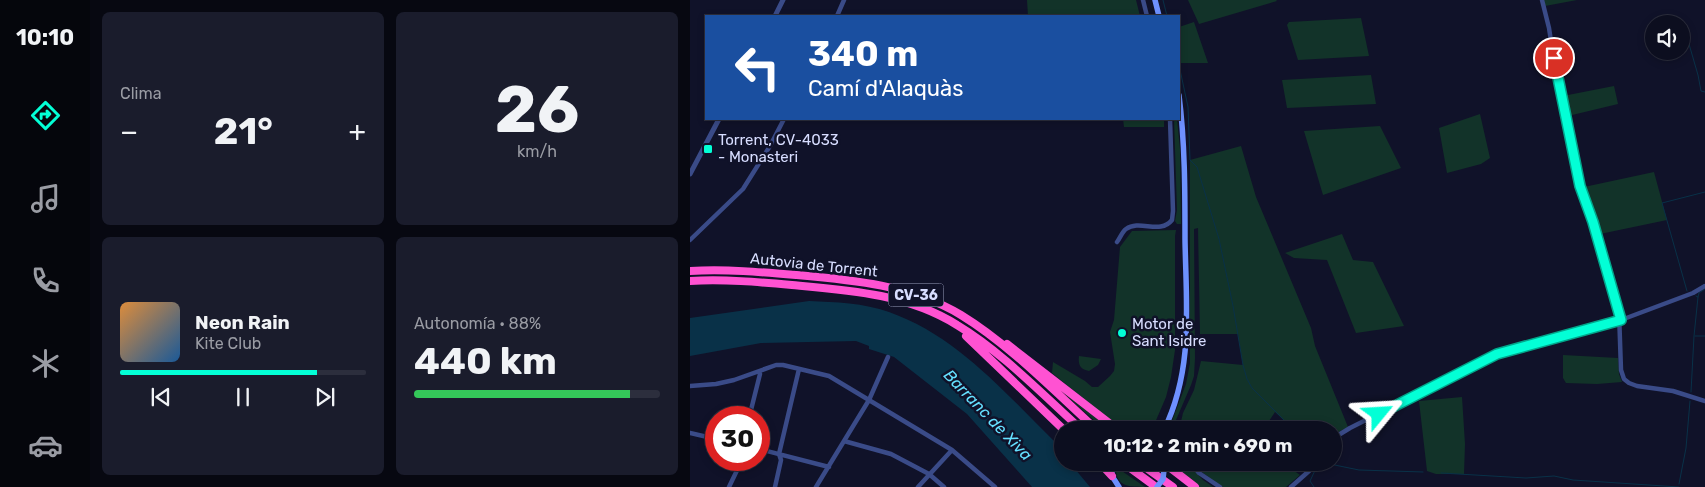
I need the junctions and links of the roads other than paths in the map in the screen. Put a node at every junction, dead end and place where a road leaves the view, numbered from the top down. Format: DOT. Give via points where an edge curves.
graph roads {
  1 [pos="783,0"];
  2 [pos="844,0"];
  3 [pos="1143,0"];
  4 [pos="1155,0"];
  5 [pos="1542,0"];
  6 [pos="775,15"];
  7 [pos="837,15"];
  8 [pos="1147,15"];
  9 [pos="1159,15"];
  10 [pos="1180,104"];
  11 [pos="719,120"];
  12 [pos="783,120"];
  13 [pos="1170,120"];
  14 [pos="690,174"];
  15 [pos="690,240"];
  16 [pos="1117,242"];
  17 [pos="690,272"];
  18 [pos="690,281"];
  19 [pos="886,286"];
  20 [pos="1705,286"];
  21 [pos="891,298"];
  22 [pos="1621,320"];
  23 [pos="888,357"];
  24 [pos="799,369"];
  25 [pos="760,374"];
  26 [pos="690,386"];
  27 [pos="869,400"];
  28 [pos="1705,401"];
  29 [pos="752,406"];
  30 [pos="1055,421"];
  31 [pos="1072,421"];
  32 [pos="1087,421"];
  33 [pos="1106,421"];
  34 [pos="1168,421"];
  35 [pos="690,433"];
  36 [pos="1342,433"];
  37 [pos="705,436"];
  38 [pos="844,441"];
  39 [pos="952,450"];
  40 [pos="770,452"];
  41 [pos="779,454"];
  42 [pos="829,467"];
  43 [pos="737,471"];
  44 [pos="1113,471"];
  45 [pos="1135,471"];
  46 [pos="1151,471"];
  47 [pos="1163,471"];
  48 [pos="1172,471"];
  49 [pos="1198,471"];
  50 [pos="1310,471"];
  51 [pos="929,474"];
  52 [pos="1117,486"];
  53 [pos="729,487"];
  54 [pos="774,487"];
  55 [pos="816,487"];
  56 [pos="918,487"];
  57 [pos="944,487"];
  58 [pos="995,487"];
  59 [pos="1157,487"];
  60 [pos="1174,487"];
  61 [pos="1195,487"];
  62 [pos="1220,487"];
  63 [pos="1290,487"];
  1 -- 6 [label="street"];
  2 -- 7 [label="street"];
  3 -- 8 [label="street"];
  4 -- 9 [label="main road"];
  5 -- 22 [label="street" via="1580,186"];
  10 -- 34 [label="main road" via="1184,141 1187,342 1183,378"];
  11 -- 14 [label="street"];
  12 -- 15 [label="street" via="743,189"];
  13 -- 16 [label="street" via="1172,220 1163,227 1131,226 1125,229"];
  17 -- 19 [label="highway, Autovia de Torrent / CV-36" via="754,272"];
  18 -- 21 [label="highway, Autovia de Torrent / CV-36" via="753,282 847,290"];
  19 -- 32 [label="highway, Autovia de Torrent / CV-36" via="928,299 960,314 1010,352"];
  19 -- 33 [label="highway" via="930,295 962,311"];
  20 -- 22 [label="street"];
  21 -- 30 [label="highway" via="954,327 970,338"];
  21 -- 31 [label="highway, Autovia de Torrent / CV-36" via="955,323 977,337"];
  22 -- 28 [label="street" via="1620,370 1624,379 1638,386 1673,391"];
  22 -- 36 [label="street" via="1497,354"];
  23 -- 27 [label="street"];
  24 -- 26 [label="street" via="776,365 734,380"];
  24 -- 27 [label="street" via="829,376"];
  24 -- 41 [label="street"];
  25 -- 29 [label="street"];
  27 -- 38 [label="street"];
  27 -- 39 [label="street"];
  35 -- 37 [label="street"];
  38 -- 42 [label="street"];
  38 -- 51 [label="street" via="891,454"];
  39 -- 51 [label="street"];
  39 -- 58 [label="street"];
  40 -- 41 [label="street"];
  41 -- 42 [label="street"];
  41 -- 54 [label="street" via="781,460"];
  42 -- 55 [label="street"];
  43 -- 53 [label="street"];
  44 -- 52 [label="main road"];
  45 -- 59 [label="highway"];
  46 -- 60 [label="highway"];
  47 -- 59 [label="main road, bridge"];
  48 -- 61 [label="highway"];
  49 -- 62 [label="street"];
  50 -- 63 [label="street"];
  51 -- 56 [label="street"];
  51 -- 57 [label="street"];
}
